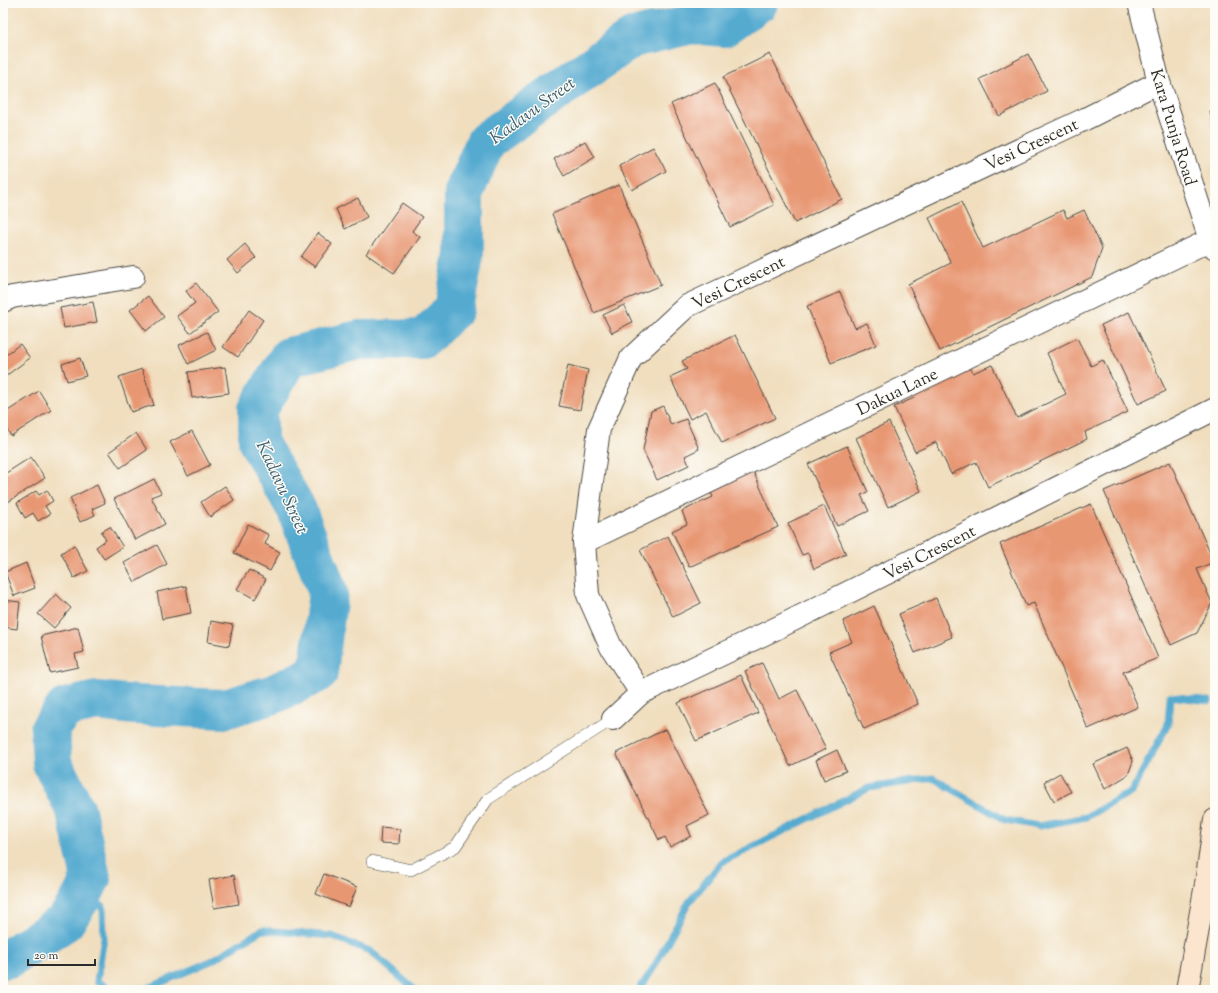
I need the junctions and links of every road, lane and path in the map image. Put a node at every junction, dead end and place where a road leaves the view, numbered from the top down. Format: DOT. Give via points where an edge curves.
graph roads {
  1 [pos="1140,3"];
  2 [pos="1159,82"];
  3 [pos="1212,244"];
  4 [pos="133,277"];
  5 [pos="3,301"];
  6 [pos="1215,409"];
  7 [pos="584,542"];
  8 [pos="641,693"];
  9 [pos="613,719"];
  10 [pos="1215,820"];
  11 [pos="372,861"];
  12 [pos="1187,990"];
  1 -- 2 [label="street, Kara Punja Road"];
  2 -- 3 [label="street, Kara Punja Road"];
  2 -- 7 [label="street, Vesi Crescent" via="688,306 631,358 602,422"];
  3 -- 7 [label="street, Dakua Lane"];
  4 -- 5 [label="street" via="12,297"];
  6 -- 8 [label="street, Vesi Crescent" via="779,627"];
  7 -- 8 [label="street, Vesi Crescent" via="588,596 611,647"];
  8 -- 9 [label="street, Vesi Crescent"];
  9 -- 11 [label="lane" via="488,799 455,847 411,870"];
  10 -- 12 [label="main road"];
}
